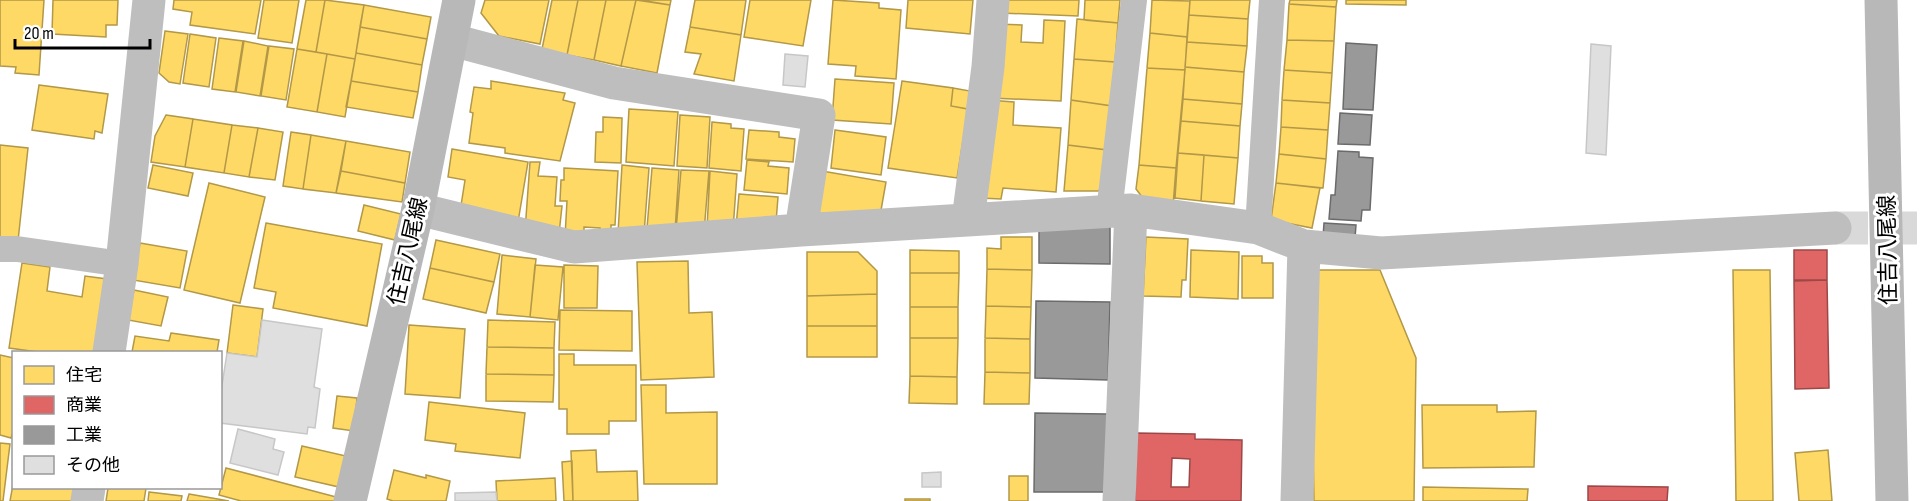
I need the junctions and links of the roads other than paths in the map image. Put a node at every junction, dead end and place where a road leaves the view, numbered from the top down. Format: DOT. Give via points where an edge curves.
graph roads {
  1 [pos="149,0"];
  2 [pos="993,0"];
  3 [pos="1134,0"];
  4 [pos="1272,0"];
  5 [pos="1881,0"];
  6 [pos="452,1"];
  7 [pos="452,40"];
  8 [pos="418,209"];
  9 [pos="1120,211"];
  10 [pos="968,220"];
  11 [pos="1258,228"];
  12 [pos="1835,228"];
  13 [pos="801,230"];
  14 [pos="1304,246"];
  15 [pos="0,249"];
  16 [pos="122,264"];
  17 [pos="109,351"];
  18 [pos="350,501"];
  19 [pos="1119,501"];
  20 [pos="1297,501"];
  21 [pos="1892,501"];
  1 -- 16 [label="street"];
  2 -- 10 [label="street"];
  3 -- 9 [label="lane"];
  4 -- 11 [label="lane"];
  5 -- 21 [label="main road, 住吉八尾線"];
  6 -- 7 [label="main road, 住吉八尾線"];
  7 -- 8 [label="main road, 住吉八尾線"];
  7 -- 13 [label="street" via="614,83 819,115"];
  8 -- 13 [label="street" via="574,247"];
  8 -- 18 [label="main road, 住吉八尾線"];
  9 -- 10 [label="street"];
  9 -- 11 [label="street"];
  9 -- 19 [label="street"];
  10 -- 13 [label="street"];
  11 -- 14 [label="street"];
  12 -- 14 [label="street" via="1381,253"];
  14 -- 20 [label="street"];
  15 -- 16 [label="lane"];
  16 -- 17 [label="street"];
}
